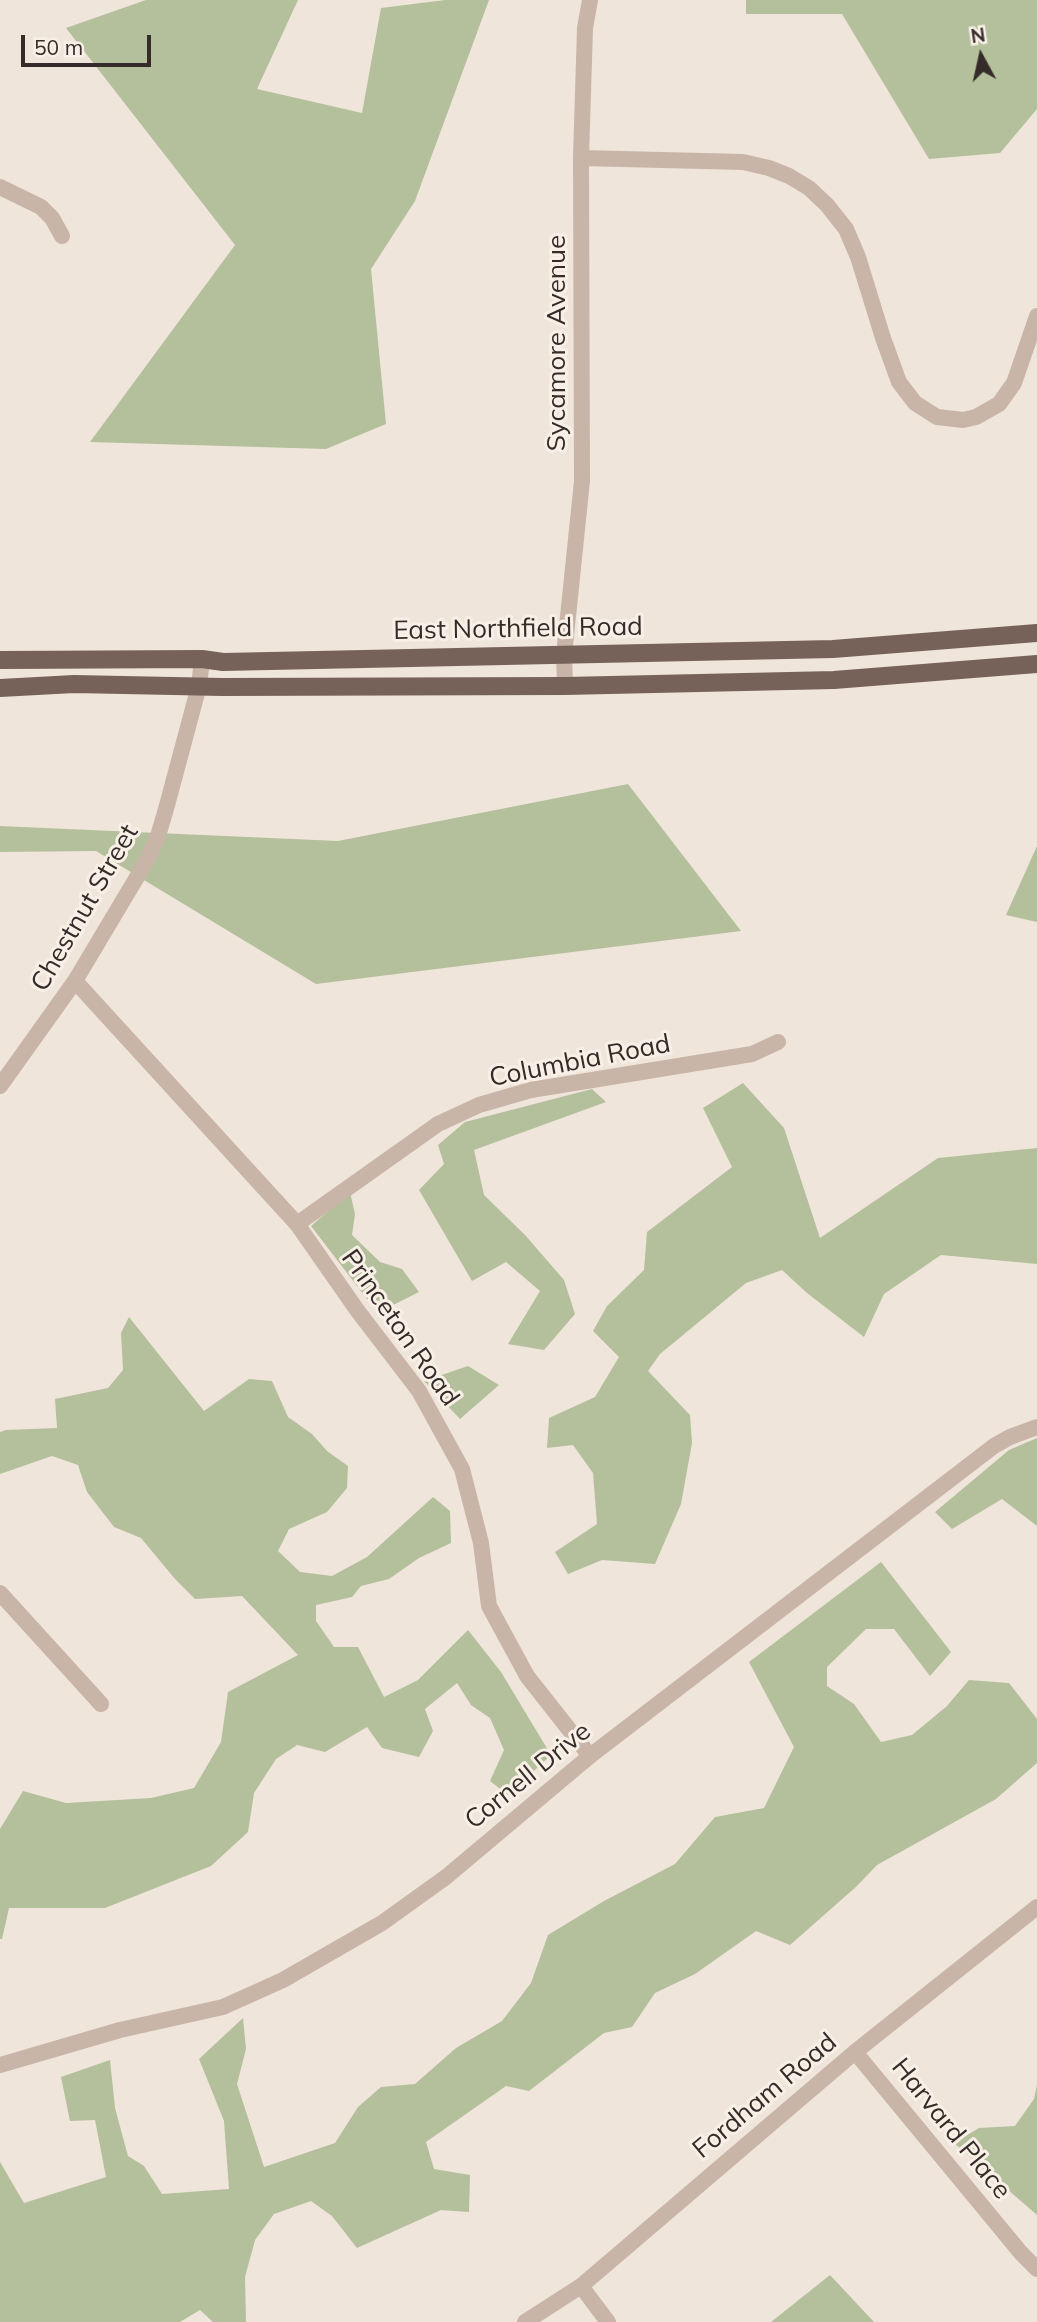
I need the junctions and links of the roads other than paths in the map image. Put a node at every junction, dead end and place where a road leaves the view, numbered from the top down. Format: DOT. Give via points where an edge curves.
graph roads {
  1 [pos="590,0"];
  2 [pos="581,158"];
  3 [pos="0,187"];
  4 [pos="62,236"];
  5 [pos="1037,316"];
  6 [pos="1037,633"];
  7 [pos="833,649"];
  8 [pos="564,654"];
  9 [pos="202,659"];
  10 [pos="0,660"];
  11 [pos="1037,664"];
  12 [pos="834,680"];
  13 [pos="199,686"];
  14 [pos="565,686"];
  15 [pos="0,688"];
  16 [pos="75,981"];
  17 [pos="778,1042"];
  18 [pos="0,1086"];
  19 [pos="297,1224"];
  20 [pos="1037,1427"];
  21 [pos="0,1593"];
  22 [pos="101,1703"];
  23 [pos="590,1756"];
  24 [pos="1037,1907"];
  25 [pos="855,2052"];
  26 [pos="0,2065"];
  27 [pos="1037,2270"];
  28 [pos="581,2286"];
  29 [pos="525,2322"];
  30 [pos="608,2322"];
  1 -- 2 [label="street, Sycamore Avenue"];
  2 -- 5 [label="street" via="743,162 769,168 809,188 846,229 906,394 937,417 976,417 999,404 1014,383"];
  2 -- 8 [label="street, Sycamore Avenue" via="582,481"];
  3 -- 4 [label="street" via="41,207"];
  6 -- 7 [label="main road, East Northfield Road"];
  7 -- 8 [label="main road, East Northfield Road"];
  7 -- 12 [label="main road"];
  8 -- 9 [label="main road, East Northfield Road"];
  8 -- 14 [label="street, Sycamore Avenue"];
  9 -- 10 [label="main road, East Northfield Road"];
  9 -- 13 [label="street, Chestnut Street"];
  11 -- 12 [label="main road"];
  12 -- 14 [label="main road"];
  13 -- 14 [label="main road"];
  13 -- 15 [label="main road"];
  13 -- 16 [label="street, Chestnut Street" via="158,836"];
  16 -- 18 [label="street, Chestnut Street"];
  16 -- 19 [label="street, Princeton Road"];
  17 -- 19 [label="street, Columbia Road" via="752,1054 531,1090 479,1105 439,1124"];
  19 -- 23 [label="street, Princeton Road" via="419,1391 462,1469 481,1543 489,1606 527,1676"];
  20 -- 23 [label="street, Cornell Drive" via="994,1446"];
  21 -- 22 [label="street"];
  23 -- 26 [label="street, Cornell Drive" via="408,1905 283,1980 223,2007 120,2030"];
  24 -- 25 [label="street, Fordham Road"];
  25 -- 27 [label="street, Harvard Place"];
  25 -- 28 [label="street, Fordham Road"];
  28 -- 29 [label="street, Fordham Road"];
  28 -- 30 [label="street"];
}
